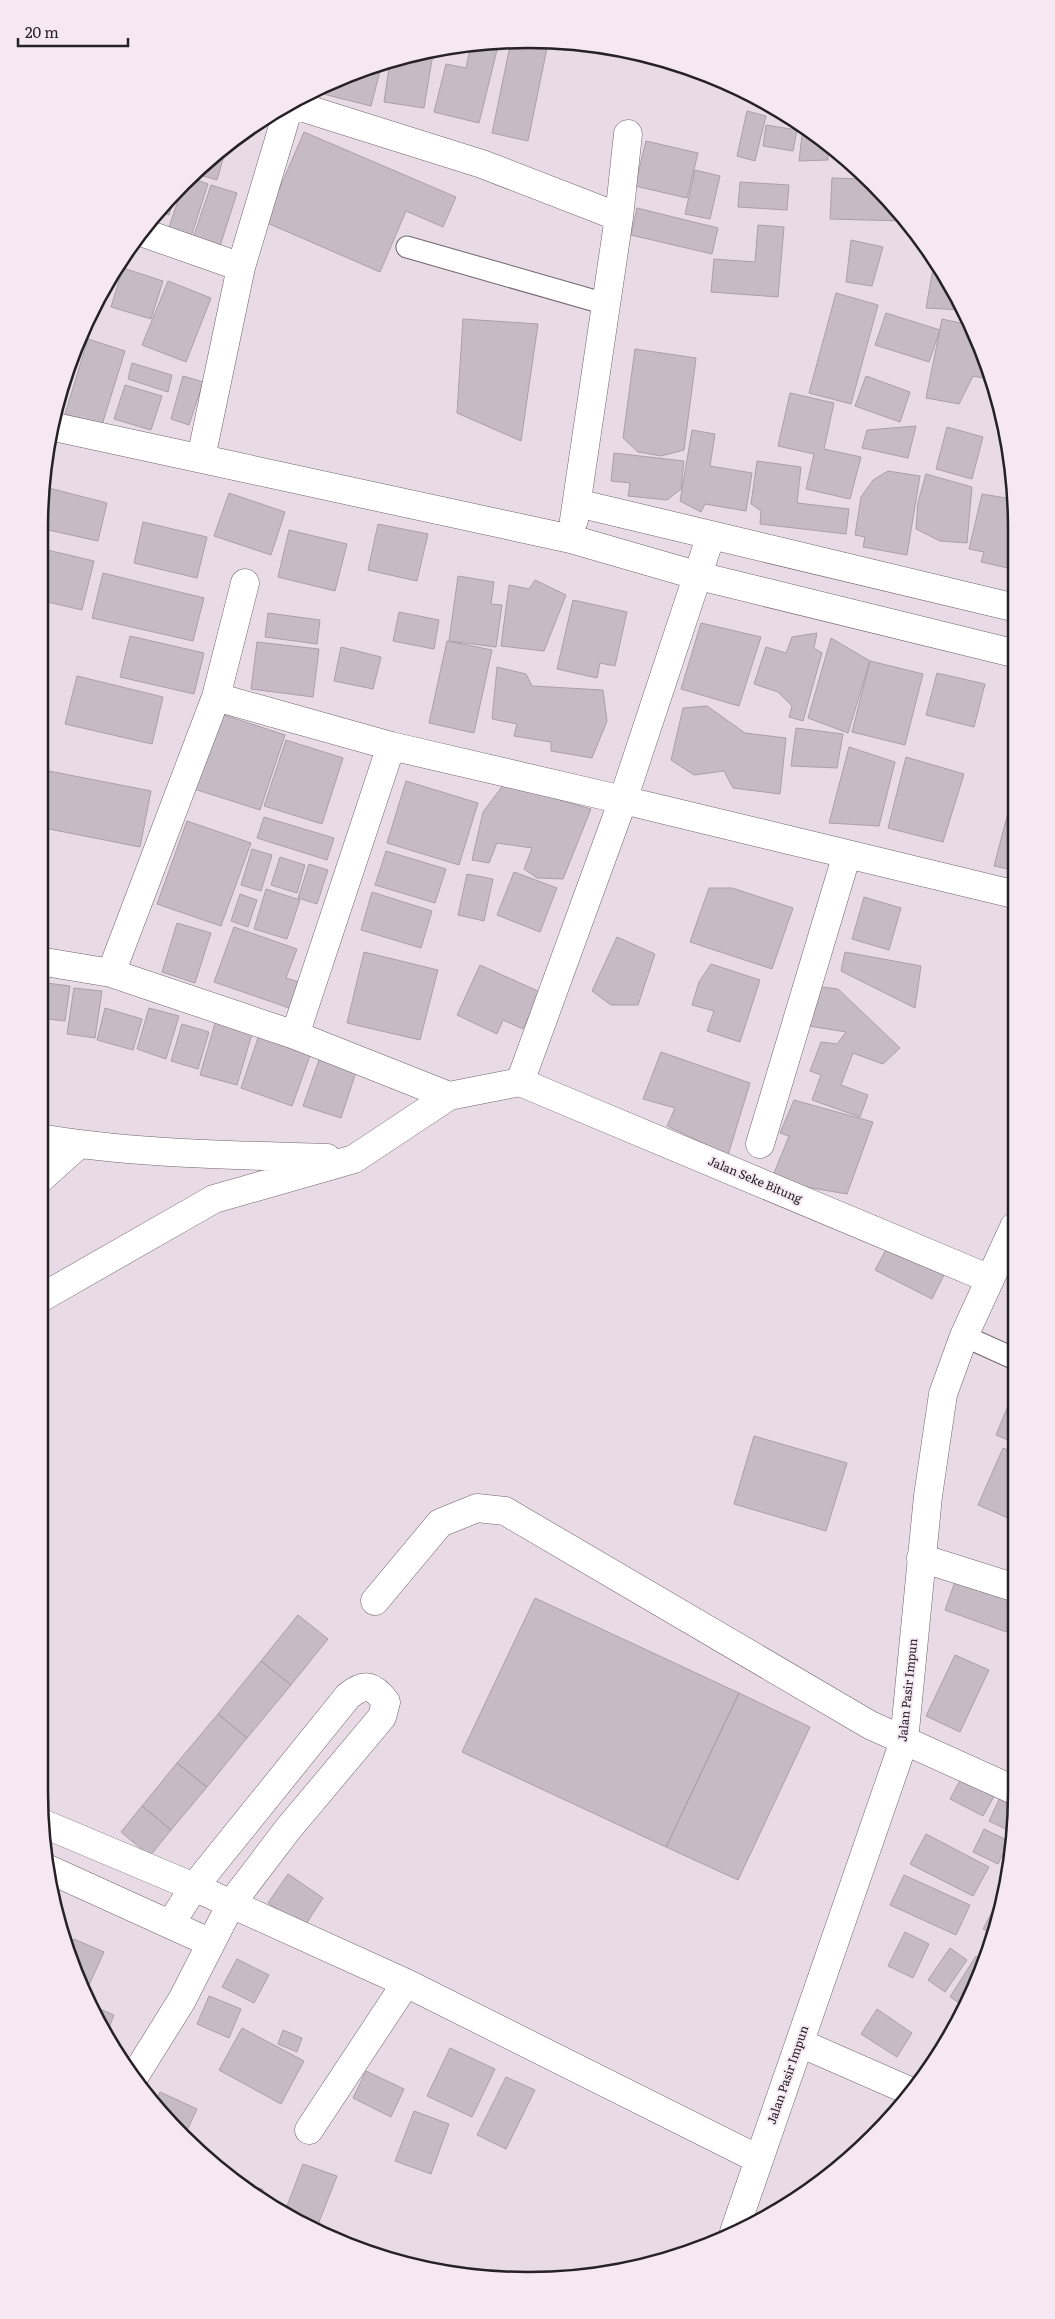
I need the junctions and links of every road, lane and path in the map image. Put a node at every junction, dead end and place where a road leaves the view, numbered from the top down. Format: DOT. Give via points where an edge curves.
graph roads {
  1 [pos="299,106"];
  2 [pos="287,112"];
  3 [pos="628,134"];
  4 [pos="619,217"];
  5 [pos="148,234"];
  6 [pos="407,247"];
  7 [pos="241,267"];
  8 [pos="606,304"];
  9 [pos="58,428"];
  10 [pos="201,458"];
  11 [pos="577,503"];
  12 [pos="711,535"];
  13 [pos="571,539"];
  14 [pos="699,576"];
  15 [pos="245,583"];
  16 [pos="1008,606"];
  17 [pos="1008,652"];
  18 [pos="216,697"];
  19 [pos="391,746"];
  20 [pos="623,800"];
  21 [pos="847,854"];
  22 [pos="1008,893"];
  23 [pos="47,962"];
  24 [pos="111,973"];
  25 [pos="295,1036"];
  26 [pos="520,1082"];
  27 [pos="449,1096"];
  28 [pos="47,1139"];
  29 [pos="760,1144"];
  30 [pos="78,1145"];
  31 [pos="354,1159"];
  32 [pos="47,1173"];
  33 [pos="1008,1241"];
  34 [pos="990,1279"];
  35 [pos="47,1294"];
  36 [pos="964,1336"];
  37 [pos="1008,1356"];
  38 [pos="921,1558"];
  39 [pos="1008,1585"];
  40 [pos="375,1601"];
  41 [pos="904,1741"];
  42 [pos="1008,1787"];
  43 [pos="49,1826"];
  44 [pos="55,1872"];
  45 [pos="194,1887"];
  46 [pos="231,1904"];
  47 [pos="171,1923"];
  48 [pos="211,1942"];
  49 [pos="406,1983"];
  50 [pos="800,2043"];
  51 [pos="138,2071"];
  52 [pos="904,2089"];
  53 [pos="309,2130"];
  54 [pos="758,2159"];
  55 [pos="737,2223"];
  1 -- 4 [label="street" via="482,164"];
  2 -- 7 [label="street"];
  3 -- 4 [label="street"];
  4 -- 8 [label="street"];
  5 -- 7 [label="street"];
  6 -- 8 [label="lane"];
  7 -- 10 [label="street"];
  8 -- 11 [label="street"];
  9 -- 10 [label="street"];
  10 -- 13 [label="street"];
  11 -- 12 [label="street"];
  11 -- 13 [label="street"];
  12 -- 14 [label="street"];
  12 -- 16 [label="street"];
  13 -- 14 [label="street"];
  14 -- 17 [label="street"];
  14 -- 20 [label="street"];
  15 -- 18 [label="street"];
  18 -- 19 [label="street"];
  18 -- 24 [label="street"];
  19 -- 20 [label="street"];
  19 -- 25 [label="street"];
  20 -- 21 [label="street"];
  20 -- 26 [label="street"];
  21 -- 22 [label="street"];
  21 -- 29 [label="street"];
  23 -- 24 [label="street"];
  24 -- 25 [label="street"];
  25 -- 27 [label="street"];
  26 -- 27 [label="street"];
  26 -- 34 [label="street, Jalan Seke Bitung"];
  27 -- 31 [label="street"];
  28 -- 30 [label="street"];
  30 -- 31 [label="street" via="176,1153"];
  30 -- 32 [label="street"];
  31 -- 35 [label="street" via="214,1199"];
  33 -- 34 [label="street, Jalan Pasir Impun"];
  34 -- 36 [label="street, Jalan Pasir Impun"];
  36 -- 37 [label="lane"];
  36 -- 38 [label="street, Jalan Pasir Impun" via="943,1394"];
  38 -- 39 [label="street"];
  38 -- 41 [label="street, Jalan Pasir Impun"];
  40 -- 41 [label="street" via="440,1523 477,1508 505,1511 870,1726"];
  41 -- 42 [label="street"];
  41 -- 50 [label="street, Jalan Pasir Impun"];
  43 -- 45 [label="street"];
  44 -- 47 [label="street"];
  45 -- 46 [label="street"];
  45 -- 46 [label="street" via="348,1696 358,1688 368,1687 378,1692 386,1702 382,1717 288,1829"];
  45 -- 47 [label="street"];
  46 -- 48 [label="street"];
  46 -- 49 [label="street"];
  47 -- 48 [label="street"];
  48 -- 51 [label="street" via="182,2000"];
  49 -- 53 [label="street"];
  49 -- 54 [label="street"];
  50 -- 52 [label="street"];
  50 -- 54 [label="street, Jalan Pasir Impun"];
  54 -- 55 [label="street, Jalan Pasir Impun"];
}
